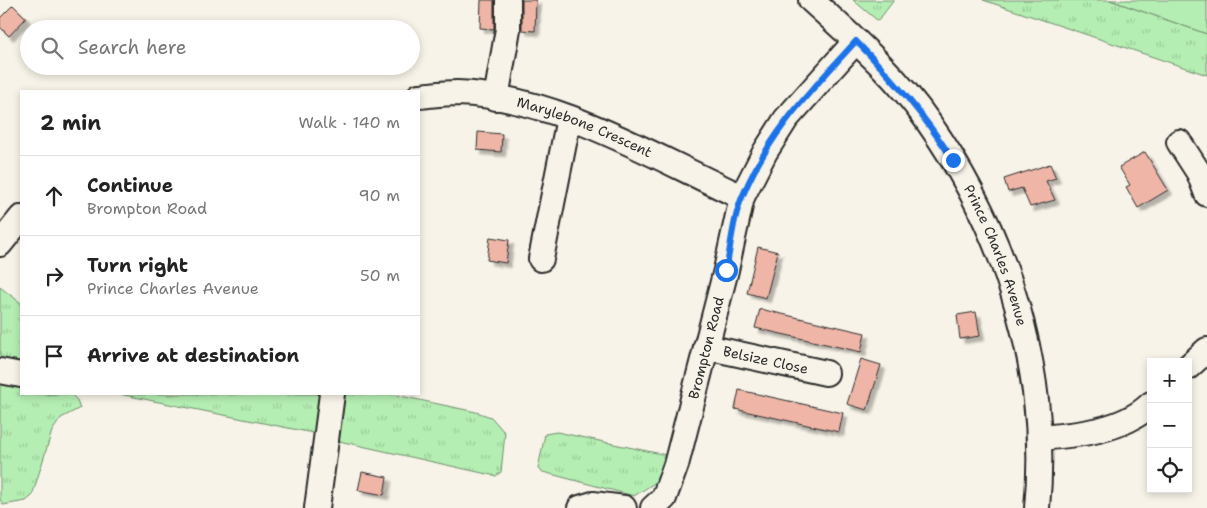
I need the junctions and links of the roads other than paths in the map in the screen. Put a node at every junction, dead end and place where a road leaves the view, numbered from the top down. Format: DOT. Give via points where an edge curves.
graph roads {
  1 [pos="508,0"];
  2 [pos="811,0"];
  3 [pos="856,41"];
  4 [pos="420,96"];
  5 [pos="496,98"];
  6 [pos="569,118"];
  7 [pos="1180,142"];
  8 [pos="1207,194"];
  9 [pos="742,197"];
  10 [pos="20,219"];
  11 [pos="0,244"];
  12 [pos="541,259"];
  13 [pos="706,347"];
  14 [pos="0,371"];
  15 [pos="826,373"];
  16 [pos="20,376"];
  17 [pos="332,395"];
  18 [pos="1147,406"];
  19 [pos="1040,438"];
  20 [pos="656,507"];
  21 [pos="317,508"];
  22 [pos="580,508"];
  23 [pos="624,508"];
  24 [pos="1037,508"];
  1 -- 5 [label="street" via="507,38"];
  2 -- 3 [label="street, Prince Charles Avenue"];
  3 -- 9 [label="street, Brompton Road" via="786,118"];
  3 -- 19 [label="street, Prince Charles Avenue" via="928,122 953,160 996,245 1021,319"];
  4 -- 5 [label="street, Marylebone Crescent" via="457,93"];
  5 -- 6 [label="street, Marylebone Crescent"];
  6 -- 9 [label="street, Marylebone Crescent"];
  6 -- 12 [label="street"];
  7 -- 8 [label="street" via="1199,173"];
  9 -- 13 [label="street, Brompton Road"];
  10 -- 11 [label="street"];
  13 -- 15 [label="street, Belsize Close"];
  13 -- 20 [label="street, Brompton Road" via="676,465 664,498"];
  14 -- 16 [label="street"];
  17 -- 21 [label="street"];
  18 -- 19 [label="street" via="1112,426"];
  19 -- 24 [label="street, Prince Charles Avenue"];
  22 -- 23 [label="street" via="593,504"];
}
